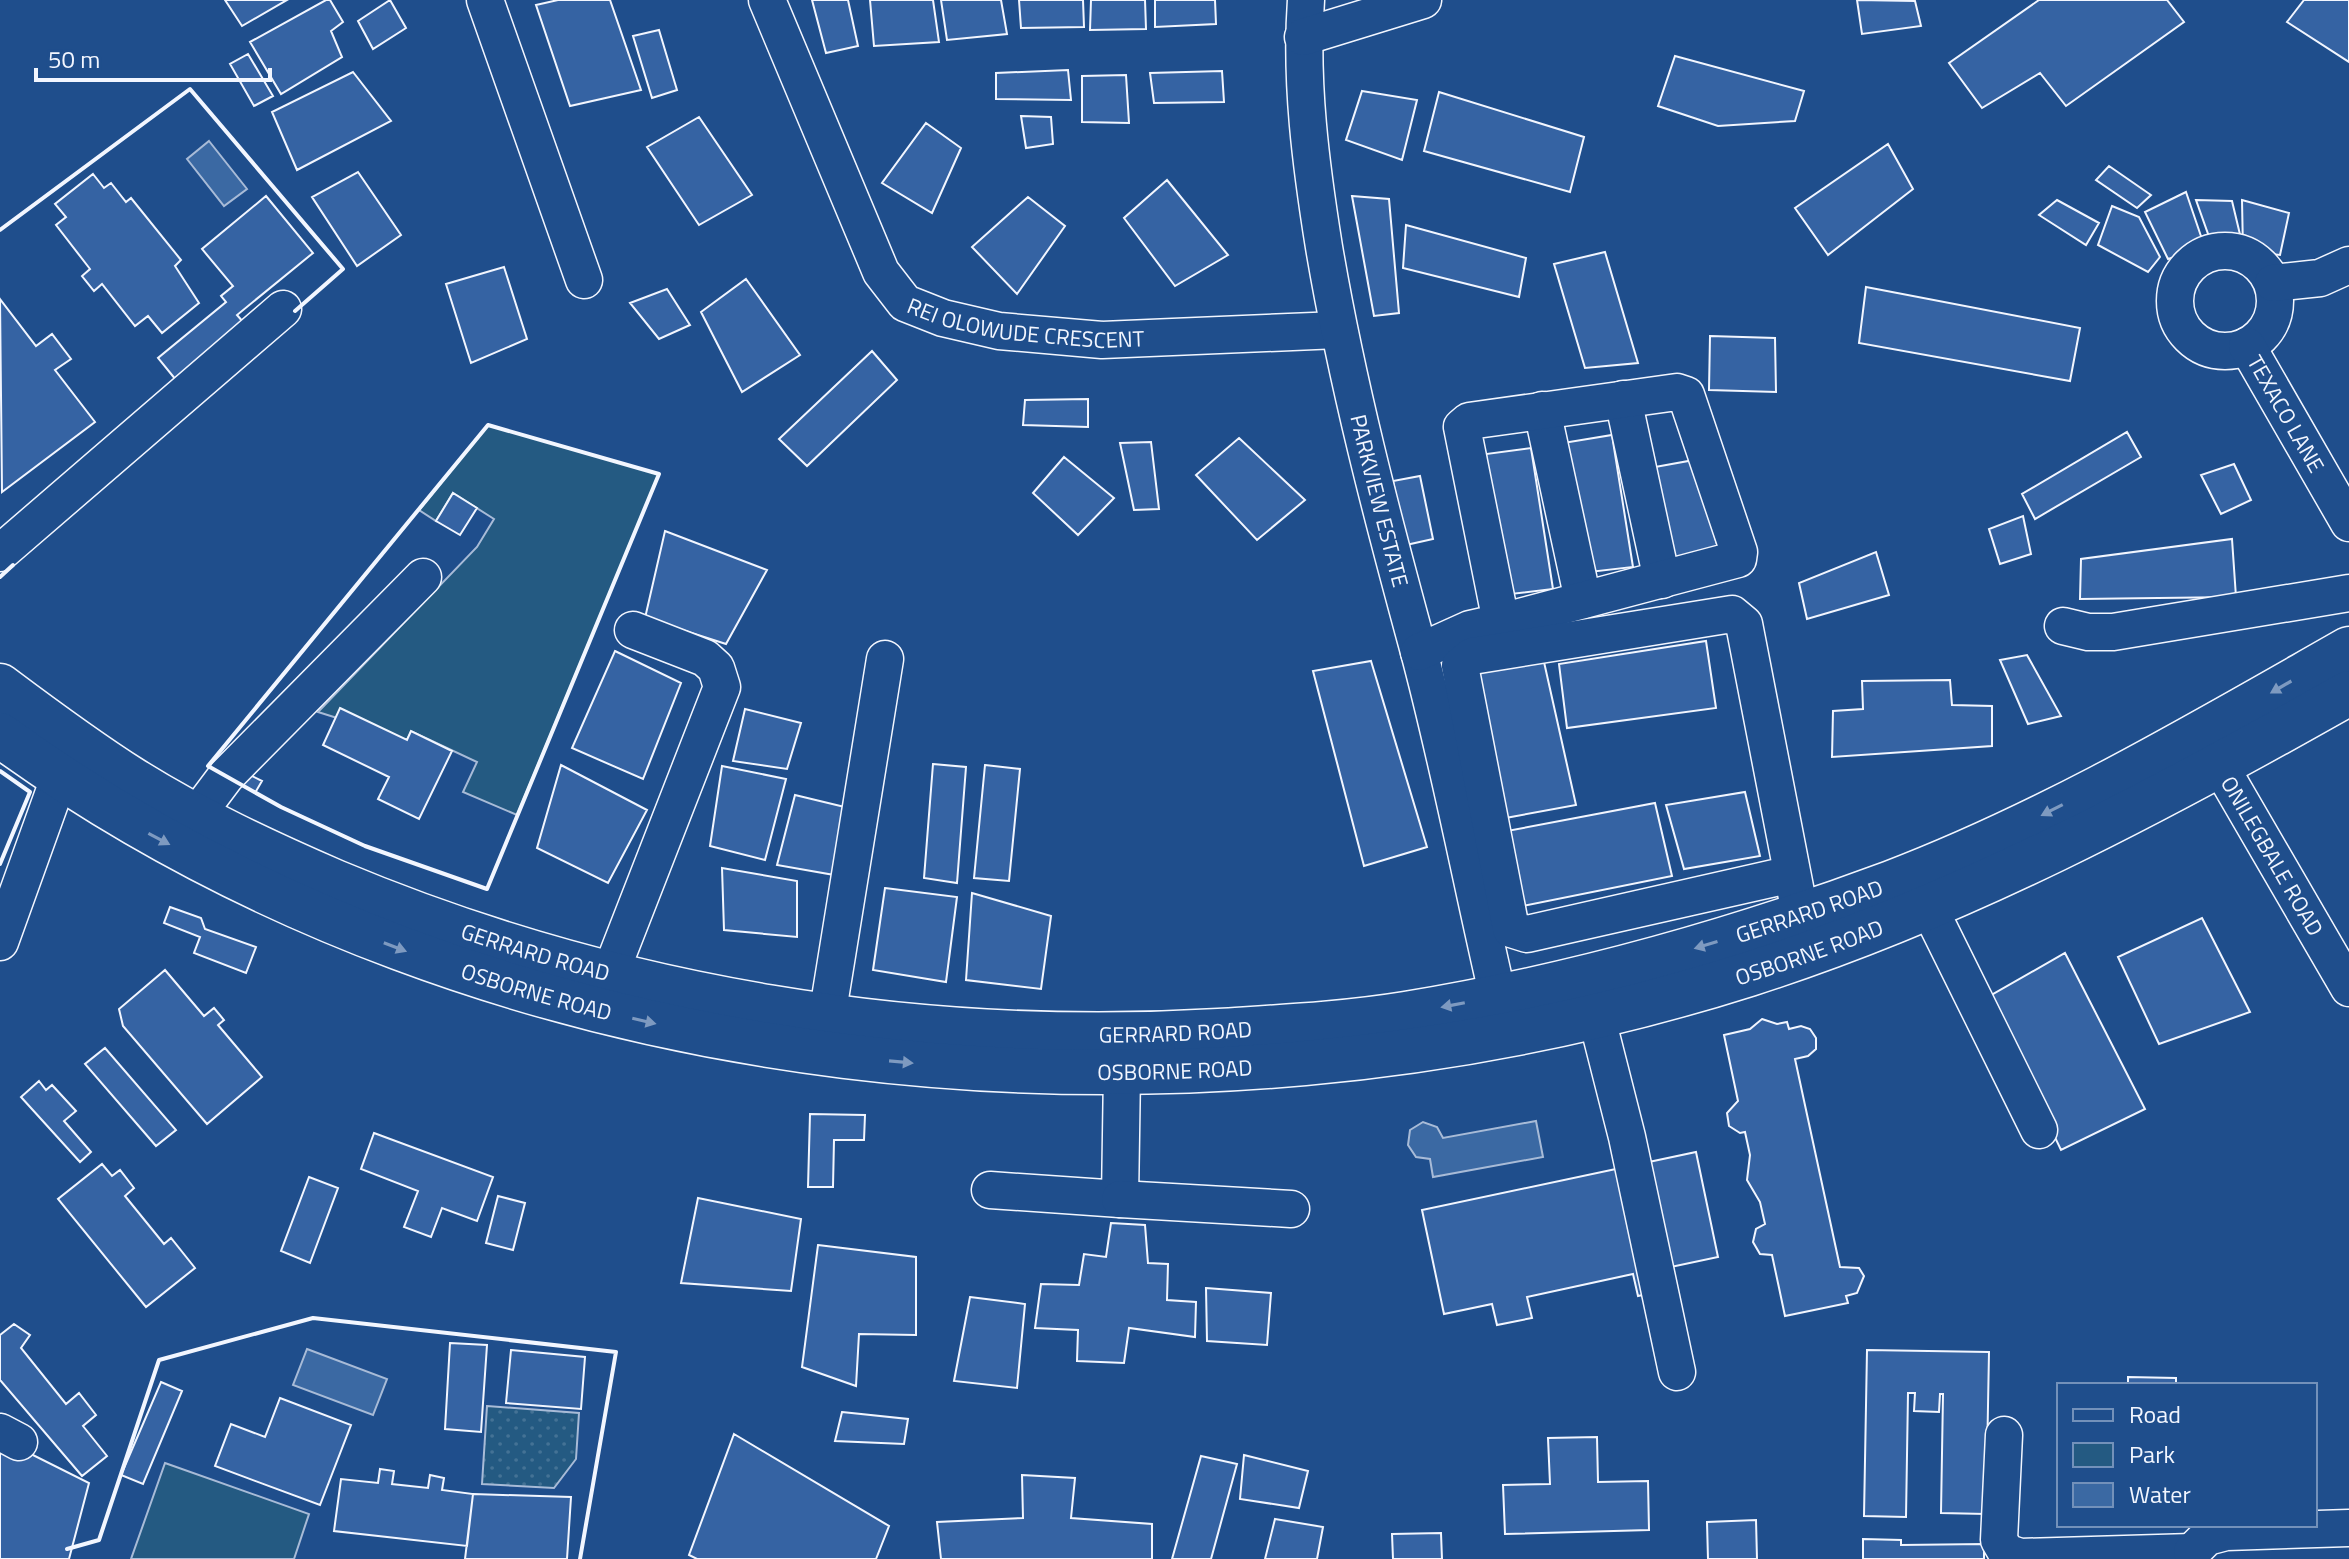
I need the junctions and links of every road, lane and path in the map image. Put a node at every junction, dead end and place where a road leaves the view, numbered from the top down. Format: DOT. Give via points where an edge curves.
graph roads {
  1 [pos="485,0"];
  2 [pos="767,0"];
  3 [pos="1306,0"];
  4 [pos="1423,0"];
  5 [pos="1303,37"];
  6 [pos="2349,265"];
  7 [pos="584,280"];
  8 [pos="2273,283"];
  9 [pos="283,309"];
  10 [pos="1338,330"];
  11 [pos="2247,346"];
  12 [pos="1623,399"];
  13 [pos="1542,410"];
  14 [pos="2349,523"];
  15 [pos="0,553"];
  16 [pos="423,577"];
  17 [pos="1662,580"];
  18 [pos="2349,593"];
  19 [pos="1583,600"];
  20 [pos="1501,622"];
  21 [pos="2063,626"];
  22 [pos="633,630"];
  23 [pos="2349,649"];
  24 [pos="1419,652"];
  25 [pos="885,659"];
  26 [pos="0,686"];
  27 [pos="2349,693"];
  28 [pos="0,735"];
  29 [pos="2220,766"];
  30 [pos="59,778"];
  31 [pos="196,816"];
  32 [pos="1796,894"];
  33 [pos="1928,906"];
  34 [pos="0,942"];
  35 [pos="610,974"];
  36 [pos="2349,988"];
  37 [pos="1498,997"];
  38 [pos="1596,1015"];
  39 [pos="827,1017"];
  40 [pos="1122,1071"];
  41 [pos="2039,1130"];
  42 [pos="990,1190"];
  43 [pos="1120,1199"];
  44 [pos="1291,1209"];
  45 [pos="1677,1372"];
  46 [pos="2004,1435"];
  47 [pos="2349,1528"];
  48 [pos="2192,1556"];
  1 -- 7 [label="street"];
  2 -- 10 [label="street, REI OLOWUDE CRESCENT" via="881,272 905,303 999,331 1102,340"];
  3 -- 5 [label="street, PARKVIEW ESTATE"];
  4 -- 5 [label="street"];
  5 -- 10 [label="street, PARKVIEW ESTATE" via="1314,183"];
  6 -- 8 [label="street" via="2320,278"];
  8 -- 11 [label="street, TEXACO LANE" via="2270,324"];
  8 -- 11 [label="street, TEXACO LANE" via="2259,264 2229,251 2197,259 2177,286 2177,319 2186,333 2214,350"];
  9 -- 15 [label="street"];
  10 -- 24 [label="street, PARKVIEW ESTATE"];
  11 -- 14 [label="street, TEXACO LANE"];
  12 -- 13 [label="street"];
  12 -- 17 [label="street"];
  12 -- 17 [label="street" via="1686,395 1739,552 1738,559"];
  13 -- 19 [label="street"];
  13 -- 20 [label="street" via="1469,421 1462,427"];
  16 -- 31 [label="street" via="226,776"];
  17 -- 19 [label="street"];
  18 -- 21 [label="street" via="2113,632"];
  19 -- 20 [label="street"];
  20 -- 24 [label="street" via="1470,629"];
  22 -- 35 [label="street" via="705,658 716,668 722,687"];
  23 -- 32 [label="main road, GERRARD ROAD, one-way" via="2027,823 1894,882"];
  24 -- 37 [label="street, PARKVIEW ESTATE"];
  25 -- 39 [label="street"];
  26 -- 31 [label="main road, GERRARD ROAD" via="76,742"];
  27 -- 29 [label="main road, OSBORNE ROAD"];
  28 -- 30 [label="main road, OSBORNE ROAD"];
  29 -- 33 [label="main road, OSBORNE ROAD"];
  29 -- 36 [label="street, ONILEGBALE ROAD"];
  30 -- 34 [label="street"];
  30 -- 40 [label="main road, OSBORNE ROAD, one-way" via="138,827 324,920 427,960 586,1007 723,1037 864,1058 981,1069"];
  31 -- 35 [label="main road, GERRARD ROAD" via="385,903"];
  32 -- 32 [label="street" via="1744,624 1732,614 1472,656 1460,666 1511,929 1527,934"];
  32 -- 37 [label="main road, GERRARD ROAD, one-way" via="1699,947"];
  33 -- 38 [label="main road, OSBORNE ROAD" via="1750,974"];
  33 -- 41 [label="street"];
  35 -- 39 [label="main road, GERRARD ROAD"];
  37 -- 39 [label="main road, GERRARD ROAD, one-way" via="1401,1015 1175,1034 974,1033"];
  38 -- 40 [label="main road, OSBORNE ROAD" via="1406,1051"];
  38 -- 45 [label="street"];
  40 -- 43 [label="street"];
  42 -- 43 [label="street"];
  43 -- 44 [label="street"];
  46 -- 48 [label="street" via="1999,1540 2006,1552 2020,1557"];
  47 -- 48 [label="street" via="2226,1532 2207,1537"];
}
